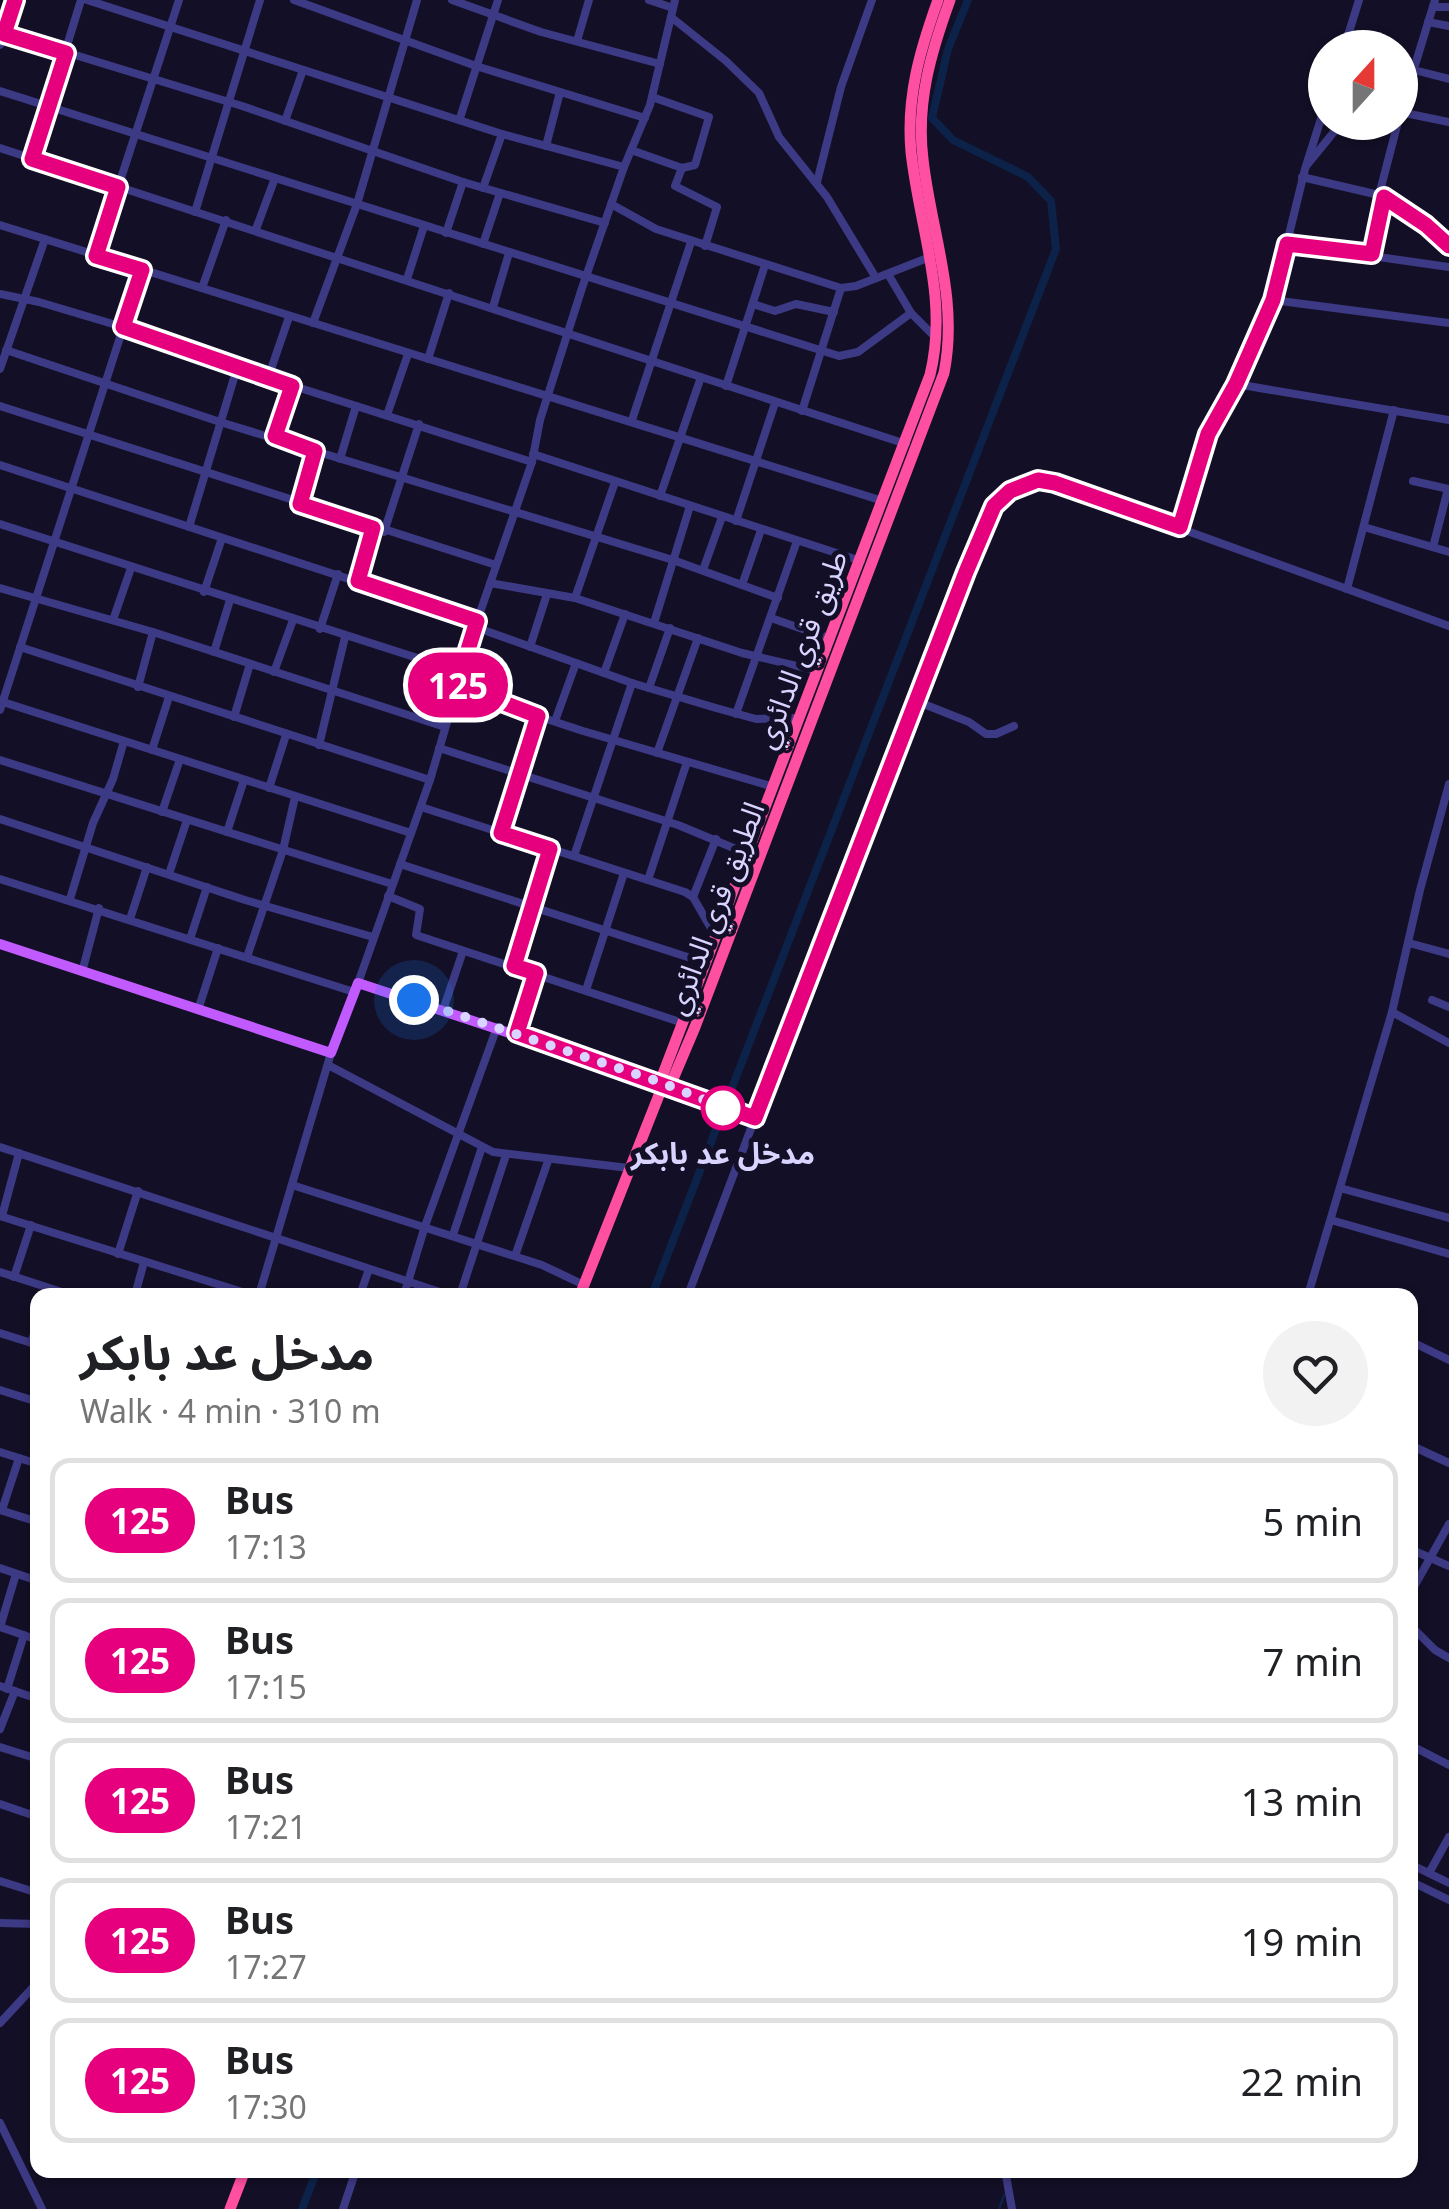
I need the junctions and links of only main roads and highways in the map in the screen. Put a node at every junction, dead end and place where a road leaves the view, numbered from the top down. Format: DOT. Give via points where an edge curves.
graph roads {
  1 [pos="938,0"];
  2 [pos="950,0"];
  3 [pos="0,944"];
  4 [pos="663,1086"];
  5 [pos="583,1288"];
  6 [pos="242,2178"];
  7 [pos="230,2209"];
  1 -- 4 [label="highway, طريق قري الدائري" via="915,71 910,116 936,294 930,375"];
  2 -- 4 [label="highway, الطريق قري الدائري" via="921,112 927,189 948,296 944,372 855,612"];
  3 -- 4 [label="main road" via="330,1059 356,987 517,1033"];
  4 -- 5 [label="highway, طريق قري الدائري"];
  6 -- 7 [label="highway"];
}
